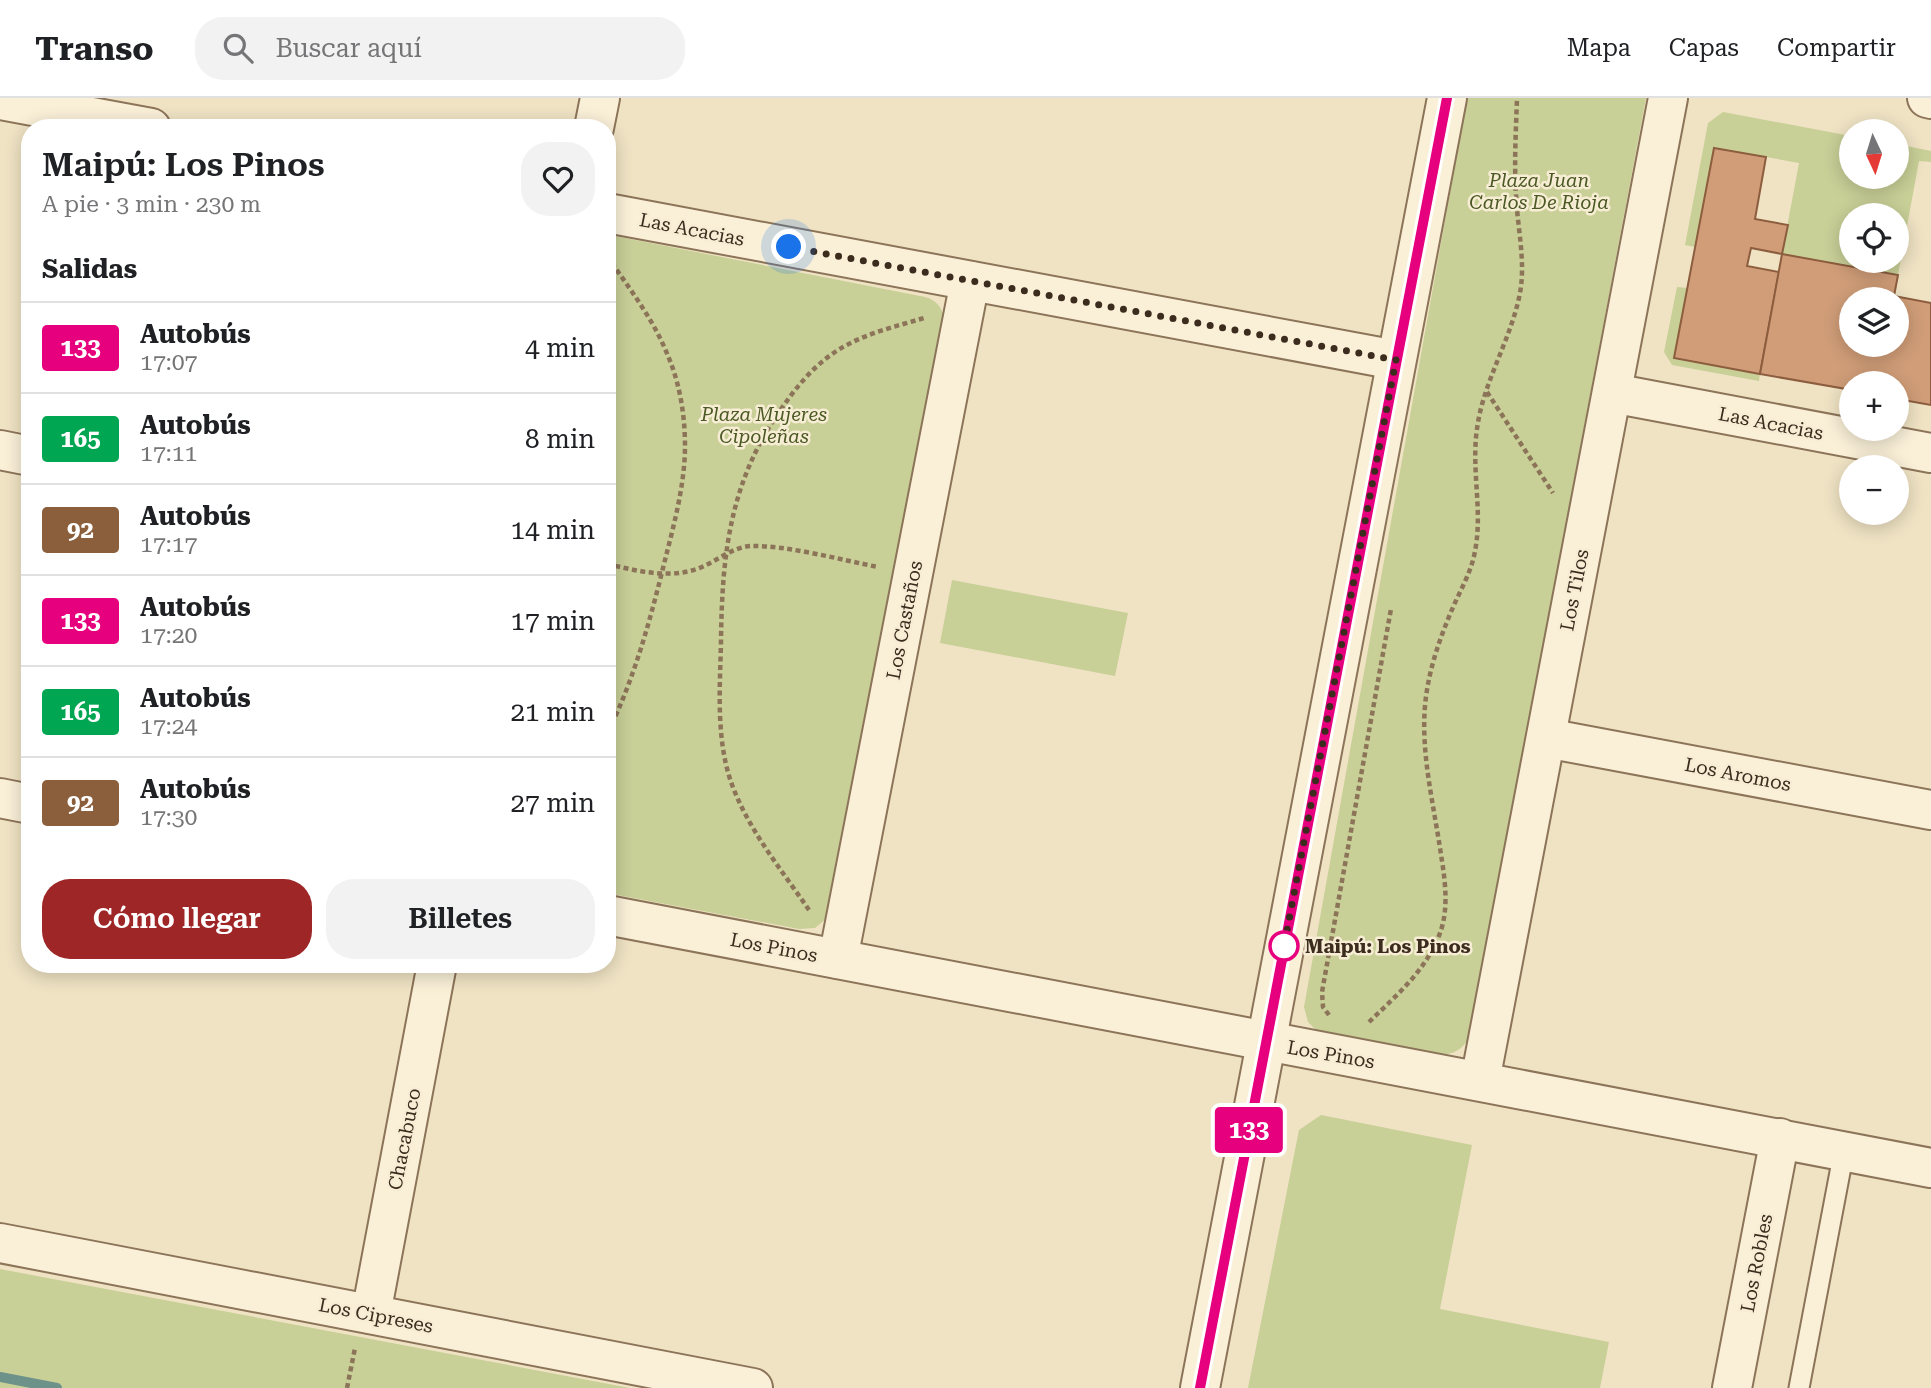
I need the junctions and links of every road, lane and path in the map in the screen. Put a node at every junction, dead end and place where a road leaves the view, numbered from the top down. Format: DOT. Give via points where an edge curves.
graph roads {
  1 [pos="600,98"];
  2 [pos="1447,98"];
  3 [pos="1517,98"];
  4 [pos="1668,98"];
  5 [pos="0,100"];
  6 [pos="102,119"];
  7 [pos="596,119"];
  8 [pos="616,215"];
  9 [pos="616,270"];
  10 [pos="970,281"];
  11 [pos="925,318"];
  12 [pos="1396,360"];
  13 [pos="1486,391"];
  14 [pos="1612,393"];
  15 [pos="0,450"];
  16 [pos="1931,453"];
  17 [pos="21,454"];
  18 [pos="1555,495"];
  19 [pos="724,555"];
  20 [pos="616,566"];
  21 [pos="882,568"];
  22 [pos="662,574"];
  23 [pos="1391,607"];
  24 [pos="616,714"];
  25 [pos="1546,737"];
  26 [pos="0,798"];
  27 [pos="21,802"];
  28 [pos="1931,810"];
  29 [pos="811,914"];
  30 [pos="616,917"];
  31 [pos="838,960"];
  32 [pos="435,973"];
  33 [pos="1337,1018"];
  34 [pos="1379,1026"];
  35 [pos="1266,1042"];
  36 [pos="1480,1081"];
  37 [pos="1780,1138"];
  38 [pos="1844,1151"];
  39 [pos="1931,1168"];
  40 [pos="0,1243"];
  41 [pos="363,1329"];
  42 [pos="347,1388"];
  43 [pos="753,1388"];
  44 [pos="1200,1388"];
  45 [pos="1732,1388"];
  46 [pos="1799,1388"];
  1 -- 7 [label="street"];
  2 -- 12 [label="street"];
  3 -- 13 [label="path" via="1516,196 1522,270 1515,312"];
  4 -- 14 [label="street, Los Tilos"];
  5 -- 6 [label="street"];
  8 -- 10 [label="street, Las Acacias"];
  9 -- 22 [label="path" via="669,357 683,416 682,477"];
  10 -- 12 [label="street, Las Acacias"];
  10 -- 31 [label="street, Los Castaños"];
  11 -- 19 [label="path" via="853,341 804,378 755,452 736,500"];
  12 -- 35 [label="street"];
  13 -- 18 [label="path"];
  13 -- 34 [label="path" via="1475,448 1475,551 1437,648 1425,708 1428,770 1446,899 1442,925 1423,966 1367,1024"];
  14 -- 16 [label="street, Las Acacias"];
  14 -- 25 [label="street, Los Tilos"];
  15 -- 17 [label="street"];
  19 -- 21 [label="path" via="749,546"];
  19 -- 22 [label="path" via="699,568"];
  19 -- 29 [label="path" via="720,702 729,775 747,816"];
  20 -- 22 [label="path"];
  22 -- 24 [label="path"];
  23 -- 33 [label="path" via="1322,992 1323,1007"];
  25 -- 28 [label="street, Los Aromos"];
  25 -- 36 [label="street, Los Tilos"];
  26 -- 27 [label="street"];
  30 -- 31 [label="street, Los Pinos"];
  31 -- 35 [label="street, Los Pinos"];
  32 -- 41 [label="street, Chacabuco"];
  35 -- 36 [label="street, Los Pinos"];
  35 -- 44 [label="street"];
  36 -- 37 [label="street, Los Pinos"];
  37 -- 38 [label="street, Los Pinos"];
  37 -- 45 [label="street, Los Robles"];
  38 -- 39 [label="street, Los Pinos"];
  38 -- 46 [label="lane"];
  40 -- 41 [label="street, Los Cipreses"];
  41 -- 42 [label="path"];
  41 -- 43 [label="street, Los Cipreses"];
}
